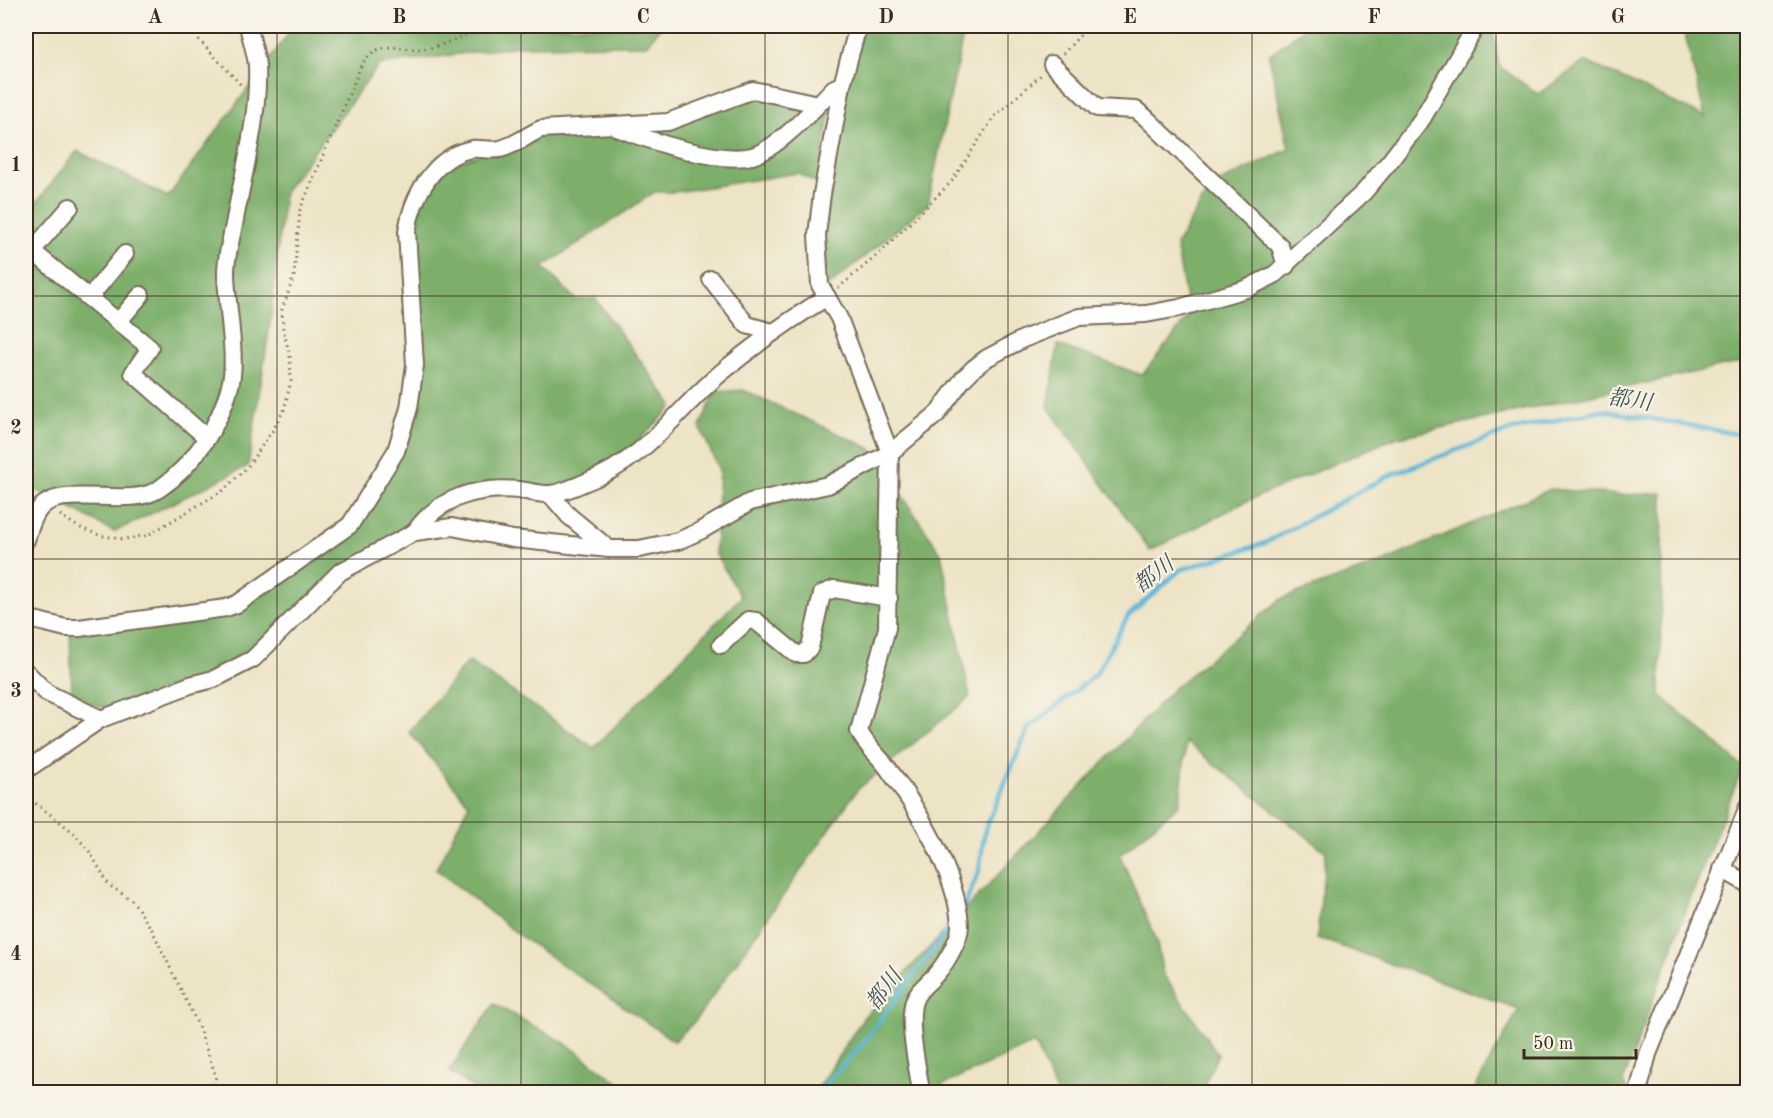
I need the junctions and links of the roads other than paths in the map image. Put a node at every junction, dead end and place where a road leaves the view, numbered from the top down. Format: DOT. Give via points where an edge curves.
graph roads {
  1 [pos="248,26"];
  2 [pos="858,26"];
  3 [pos="1476,26"];
  4 [pos="1052,64"];
  5 [pos="842,85"];
  6 [pos="818,104"];
  7 [pos="609,125"];
  8 [pos="70,207"];
  9 [pos="29,248"];
  10 [pos="125,254"];
  11 [pos="1286,266"];
  12 [pos="711,279"];
  13 [pos="141,295"];
  14 [pos="827,297"];
  15 [pos="89,298"];
  16 [pos="118,322"];
  17 [pos="772,332"];
  18 [pos="207,438"];
  19 [pos="890,453"];
  20 [pos="550,494"];
  21 [pos="415,532"];
  22 [pos="26,540"];
  23 [pos="609,549"];
  24 [pos="889,598"];
  25 [pos="26,618"];
  26 [pos="721,645"];
  27 [pos="26,672"];
  28 [pos="101,719"];
  29 [pos="26,770"];
  30 [pos="1748,807"];
  31 [pos="1722,869"];
  32 [pos="1748,884"];
  33 [pos="921,1092"];
  34 [pos="1638,1092"];
  1 -- 18 [label="street" via="257,65 252,127 226,271 231,383"];
  2 -- 5 [label="street"];
  3 -- 11 [label="street" via="1422,119 1403,144 1364,192"];
  4 -- 11 [label="street" via="1097,108 1136,110 1145,117 1280,246"];
  5 -- 6 [label="street"];
  5 -- 14 [label="street" via="817,235 820,285"];
  6 -- 7 [label="street" via="753,90 668,122"];
  6 -- 7 [label="street" via="789,132 754,155 746,156 670,148"];
  7 -- 25 [label="street" via="541,129 525,140 499,149 472,149 440,166 422,189 407,232 415,345 409,408 396,451 350,525 226,608 79,628"];
  8 -- 9 [label="street"];
  9 -- 15 [label="street"];
  10 -- 15 [label="street"];
  11 -- 19 [label="street" via="1246,288 1190,305 1146,314 1079,317 1023,339 974,369 937,414"];
  12 -- 17 [label="street" via="747,325"];
  13 -- 16 [label="street"];
  14 -- 17 [label="street"];
  14 -- 19 [label="street" via="839,318"];
  15 -- 16 [label="street"];
  16 -- 18 [label="street" via="150,348 133,373"];
  17 -- 20 [label="street" via="620,467"];
  18 -- 22 [label="street" via="158,490 123,499 68,497 45,505"];
  19 -- 23 [label="street" via="821,488 750,502 678,541 639,549"];
  19 -- 24 [label="street"];
  20 -- 21 [label="street" via="494,488 470,493 426,515"];
  20 -- 23 [label="street" via="569,516"];
  21 -- 23 [label="street" via="452,527 513,539"];
  21 -- 28 [label="street" via="340,572 252,659 214,680 190,685"];
  24 -- 26 [label="street" via="834,589 822,594 810,647 804,654 796,654 756,621 748,620"];
  24 -- 33 [label="street" via="887,628 859,731 928,831 950,881 960,926 938,972 914,1001 912,1016"];
  27 -- 28 [label="street" via="47,693"];
  28 -- 29 [label="street"];
  30 -- 31 [label="street"];
  31 -- 32 [label="street"];
  31 -- 34 [label="street" via="1648,1054"];
}
